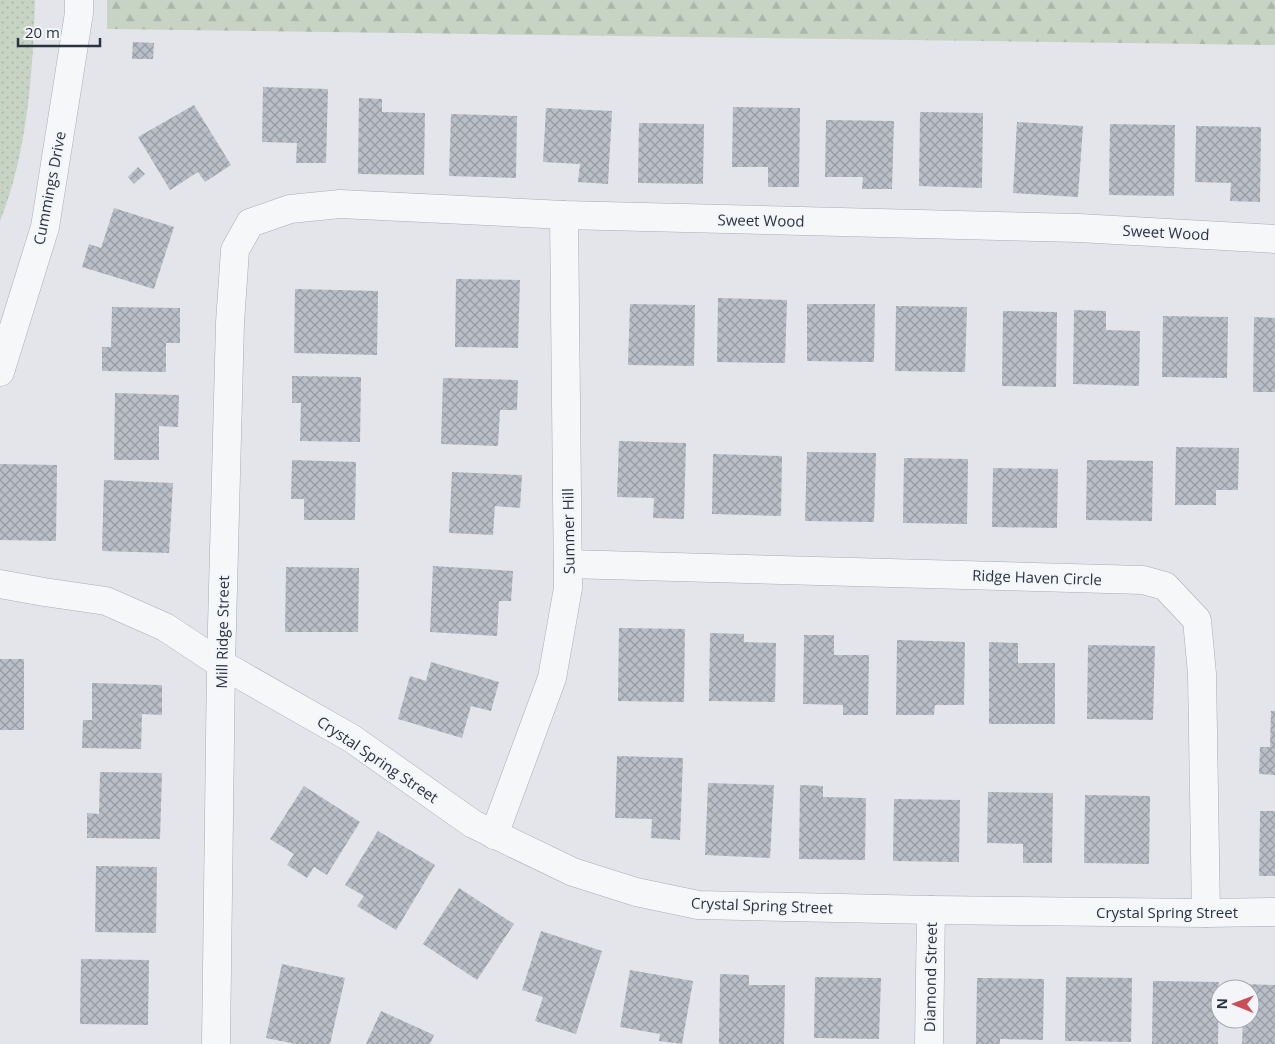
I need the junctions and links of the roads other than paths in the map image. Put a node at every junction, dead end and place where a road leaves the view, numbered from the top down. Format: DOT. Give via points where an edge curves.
graph roads {
  1 [pos="79,0"];
  2 [pos="564,215"];
  3 [pos="250,223"];
  4 [pos="1275,239"];
  5 [pos="0,372"];
  6 [pos="568,564"];
  7 [pos="0,584"];
  8 [pos="221,664"];
  9 [pos="494,835"];
  10 [pos="932,910"];
  11 [pos="1275,912"];
  12 [pos="1206,913"];
  13 [pos="216,1044"];
  14 [pos="928,1044"];
  1 -- 5 [label="street, Cummings Drive" via="45,227"];
  2 -- 3 [label="street, Sweet Wood" via="340,204 290,209"];
  2 -- 4 [label="street, Sweet Wood" via="1079,228"];
  2 -- 6 [label="street, Summer Hill"];
  3 -- 8 [label="street, Mill Ridge Street" via="235,250"];
  6 -- 9 [label="street, Summer Hill" via="568,588 552,678"];
  6 -- 12 [label="street, Ridge Haven Circle" via="1143,580 1165,586 1196,620 1202,674"];
  7 -- 8 [label="street, Crystal Spring Street" via="106,601 165,627"];
  8 -- 9 [label="street, Crystal Spring Street" via="351,738 473,824"];
  8 -- 13 [label="street, Mill Ridge Street"];
  9 -- 10 [label="street, Crystal Spring Street" via="573,872 636,892 698,904"];
  10 -- 12 [label="street, Crystal Spring Street"];
  10 -- 14 [label="street, Diamond Street"];
  11 -- 12 [label="street, Crystal Spring Street"];
}
